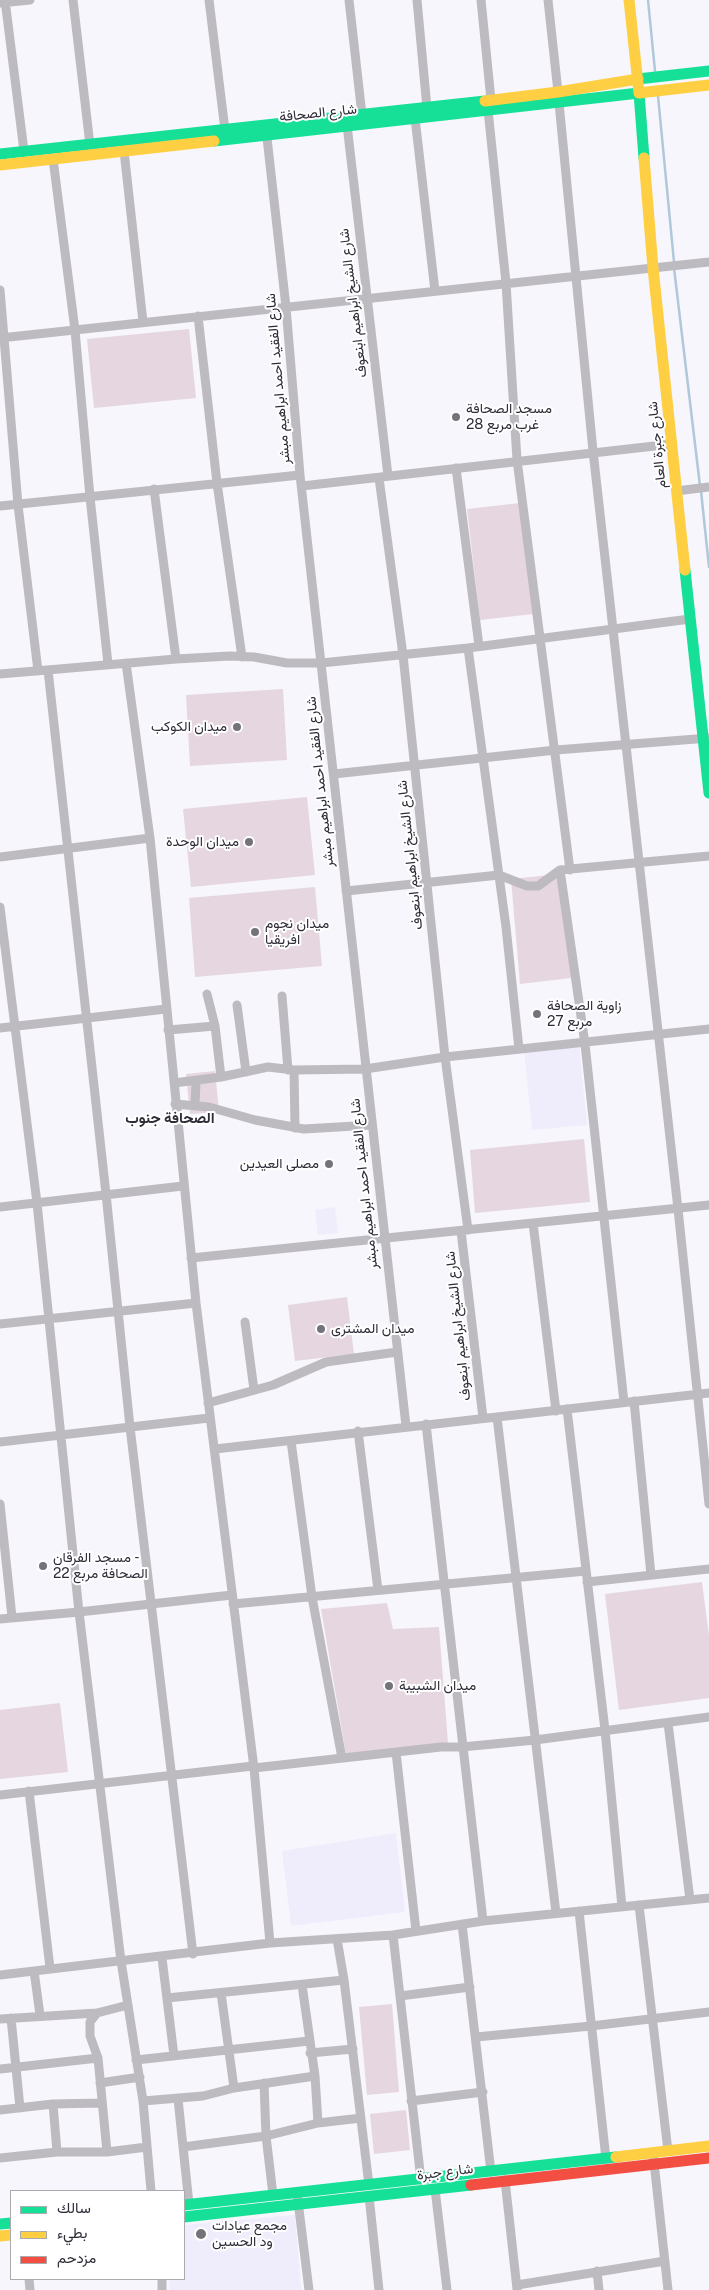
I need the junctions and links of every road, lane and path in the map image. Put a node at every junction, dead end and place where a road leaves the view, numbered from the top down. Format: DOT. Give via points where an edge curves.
graph roads {
  1 [pos="30,0"];
  2 [pos="73,0"];
  3 [pos="209,0"];
  4 [pos="349,0"];
  5 [pos="417,0"];
  6 [pos="481,0"];
  7 [pos="548,0"];
  8 [pos="629,0"];
  9 [pos="3,2"];
  10 [pos="709,71"];
  11 [pos="638,79"];
  12 [pos="709,85"];
  13 [pos="639,93"];
  14 [pos="558,97"];
  15 [pos="489,105"];
  16 [pos="428,108"];
  17 [pos="362,115"];
  18 [pos="414,118"];
  19 [pos="347,125"];
  20 [pos="225,130"];
  21 [pos="266,130"];
  22 [pos="90,145"];
  23 [pos="124,151"];
  24 [pos="24,152"];
  25 [pos="0,154"];
  26 [pos="53,159"];
  27 [pos="0,164"];
  28 [pos="709,262"];
  29 [pos="653,268"];
  30 [pos="576,276"];
  31 [pos="506,284"];
  32 [pos="0,290"];
  33 [pos="435,291"];
  34 [pos="366,298"];
  35 [pos="286,307"];
  36 [pos="198,316"];
  37 [pos="142,322"];
  38 [pos="75,330"];
  39 [pos="2,338"];
  40 [pos="672,444"];
  41 [pos="593,452"];
  42 [pos="517,460"];
  43 [pos="456,468"];
  44 [pos="300,475"];
  45 [pos="383,477"];
  46 [pos="217,483"];
  47 [pos="302,486"];
  48 [pos="709,488"];
  49 [pos="154,489"];
  50 [pos="676,491"];
  51 [pos="90,497"];
  52 [pos="18,505"];
  53 [pos="0,506"];
  54 [pos="690,619"];
  55 [pos="614,628"];
  56 [pos="540,637"];
  57 [pos="479,646"];
  58 [pos="468,648"];
  59 [pos="403,655"];
  60 [pos="242,656"];
  61 [pos="176,659"];
  62 [pos="126,663"];
  63 [pos="321,663"];
  64 [pos="108,664"];
  65 [pos="48,670"];
  66 [pos="38,671"];
  67 [pos="0,674"];
  68 [pos="706,739"];
  69 [pos="627,745"];
  70 [pos="556,750"];
  71 [pos="484,759"];
  72 [pos="414,766"];
  73 [pos="334,774"];
  74 [pos="709,793"];
  75 [pos="150,838"];
  76 [pos="68,847"];
  77 [pos="709,856"];
  78 [pos="0,857"];
  79 [pos="640,863"];
  80 [pos="560,870"];
  81 [pos="570,870"];
  82 [pos="499,875"];
  83 [pos="427,882"];
  84 [pos="346,890"];
  85 [pos="0,907"];
  86 [pos="207,994"];
  87 [pos="282,996"];
  88 [pos="237,1005"];
  89 [pos="166,1010"];
  90 [pos="86,1019"];
  91 [pos="14,1026"];
  92 [pos="215,1026"];
  93 [pos="0,1028"];
  94 [pos="709,1029"];
  95 [pos="168,1030"];
  96 [pos="659,1034"];
  97 [pos="585,1044"];
  98 [pos="519,1049"];
  99 [pos="445,1057"];
  100 [pos="365,1069"];
  101 [pos="291,1070"];
  102 [pos="246,1072"];
  103 [pos="221,1077"];
  104 [pos="196,1082"];
  105 [pos="174,1083"];
  106 [pos="175,1104"];
  107 [pos="195,1105"];
  108 [pos="372,1125"];
  109 [pos="295,1128"];
  110 [pos="183,1186"];
  111 [pos="106,1194"];
  112 [pos="37,1203"];
  113 [pos="709,1205"];
  114 [pos="0,1207"];
  115 [pos="678,1209"];
  116 [pos="603,1217"];
  117 [pos="533,1223"];
  118 [pos="465,1230"];
  119 [pos="384,1239"];
  120 [pos="191,1258"];
  121 [pos="196,1303"];
  122 [pos="118,1311"];
  123 [pos="49,1319"];
  124 [pos="245,1322"];
  125 [pos="0,1324"];
  126 [pos="397,1352"];
  127 [pos="254,1390"];
  128 [pos="709,1393"];
  129 [pos="699,1394"];
  130 [pos="634,1401"];
  131 [pos="208,1402"];
  132 [pos="624,1402"];
  133 [pos="567,1409"];
  134 [pos="556,1411"];
  135 [pos="496,1416"];
  136 [pos="209,1418"];
  137 [pos="483,1418"];
  138 [pos="426,1424"];
  139 [pos="406,1426"];
  140 [pos="130,1427"];
  141 [pos="358,1431"];
  142 [pos="61,1435"];
  143 [pos="291,1440"];
  144 [pos="0,1442"];
  145 [pos="215,1449"];
  146 [pos="0,1504"];
  147 [pos="709,1504"];
  148 [pos="709,1569"];
  149 [pos="586,1571"];
  150 [pos="652,1576"];
  151 [pos="516,1577"];
  152 [pos="587,1582"];
  153 [pos="444,1584"];
  154 [pos="378,1590"];
  155 [pos="312,1596"];
  156 [pos="233,1600"];
  157 [pos="152,1604"];
  158 [pos="79,1612"];
  159 [pos="12,1617"];
  160 [pos="0,1618"];
  161 [pos="709,1718"];
  162 [pos="668,1723"];
  163 [pos="604,1730"];
  164 [pos="535,1740"];
  165 [pos="462,1747"];
  166 [pos="396,1752"];
  167 [pos="342,1758"];
  168 [pos="254,1767"];
  169 [pos="172,1776"];
  170 [pos="100,1783"];
  171 [pos="29,1791"];
  172 [pos="0,1795"];
  173 [pos="709,1898"];
  174 [pos="690,1900"];
  175 [pos="639,1905"];
  176 [pos="622,1907"];
  177 [pos="579,1911"];
  178 [pos="556,1914"];
  179 [pos="484,1921"];
  180 [pos="462,1924"];
  181 [pos="416,1931"];
  182 [pos="393,1935"];
  183 [pos="337,1939"];
  184 [pos="270,1944"];
  185 [pos="193,1954"];
  186 [pos="162,1958"];
  187 [pos="121,1961"];
  188 [pos="50,1968"];
  189 [pos="34,1971"];
  190 [pos="0,1975"];
  191 [pos="344,1980"];
  192 [pos="302,1985"];
  193 [pos="470,1987"];
  194 [pos="221,1993"];
  195 [pos="400,1996"];
  196 [pos="167,1998"];
  197 [pos="128,2005"];
  198 [pos="709,2012"];
  199 [pos="97,2013"];
  200 [pos="40,2015"];
  201 [pos="11,2018"];
  202 [pos="0,2019"];
  203 [pos="652,2019"];
  204 [pos="591,2026"];
  205 [pos="476,2036"];
  206 [pos="309,2041"];
  207 [pos="353,2048"];
  208 [pos="228,2051"];
  209 [pos="310,2053"];
  210 [pos="174,2056"];
  211 [pos="98,2058"];
  212 [pos="136,2060"];
  213 [pos="16,2067"];
  214 [pos="0,2069"];
  215 [pos="315,2076"];
  216 [pos="140,2077"];
  217 [pos="100,2083"];
  218 [pos="264,2083"];
  219 [pos="234,2088"];
  220 [pos="483,2092"];
  221 [pos="178,2099"];
  222 [pos="143,2101"];
  223 [pos="411,2101"];
  224 [pos="101,2103"];
  225 [pos="53,2104"];
  226 [pos="20,2108"];
  227 [pos="0,2110"];
  228 [pos="361,2118"];
  229 [pos="318,2123"];
  230 [pos="266,2136"];
  231 [pos="709,2146"];
  232 [pos="147,2147"];
  233 [pos="183,2147"];
  234 [pos="668,2151"];
  235 [pos="57,2152"];
  236 [pos="107,2152"];
  237 [pos="0,2158"];
  238 [pos="654,2158"];
  239 [pos="709,2158"];
  240 [pos="606,2159"];
  241 [pos="492,2172"];
  242 [pos="421,2180"];
  243 [pos="505,2180"];
  244 [pos="435,2188"];
  245 [pos="151,2190"];
  246 [pos="369,2191"];
  247 [pos="273,2195"];
  248 [pos="298,2198"];
  249 [pos="186,2205"];
  250 [pos="185,2217"];
  251 [pos="665,2261"];
  252 [pos="597,2271"];
  253 [pos="517,2287"];
  254 [pos="309,2290"];
  255 [pos="379,2290"];
  256 [pos="448,2290"];
  257 [pos="599,2290"];
  258 [pos="668,2290"];
  1 -- 9 [label="street"];
  2 -- 22 [label="street"];
  3 -- 20 [label="street"];
  4 -- 17 [label="street"];
  5 -- 16 [label="street"];
  6 -- 15 [label="street"];
  7 -- 14 [label="street"];
  8 -- 11 [label="main road, شارع جبرة العام"];
  9 -- 24 [label="street"];
  10 -- 11 [label="main road, شارع الصحافة"];
  11 -- 13 [label="main road, شارع جبرة العام"];
  11 -- 14 [label="main road, شارع الصحافة"];
  12 -- 13 [label="main road, شارع الصحافة"];
  13 -- 14 [label="main road, شارع الصحافة"];
  13 -- 29 [label="main road, شارع جبرة العام"];
  14 -- 15 [label="main road, شارع الصحافة"];
  14 -- 30 [label="street"];
  15 -- 16 [label="main road, شارع الصحافة"];
  15 -- 18 [label="main road, شارع الصحافة"];
  15 -- 31 [label="street"];
  16 -- 17 [label="main road, شارع الصحافة"];
  17 -- 21 [label="main road, شارع الصحافة"];
  18 -- 19 [label="main road, شارع الصحافة"];
  18 -- 33 [label="street"];
  19 -- 21 [label="main road, شارع الصحافة"];
  19 -- 34 [label="street, شارع الشيخ ابراهيم ابنعوف"];
  20 -- 21 [label="main road, شارع الصحافة"];
  20 -- 22 [label="main road, شارع الصحافة"];
  21 -- 23 [label="main road, شارع الصحافة"];
  21 -- 35 [label="street, شارع الفقيد احمد ابراهيم مبشر"];
  22 -- 24 [label="main road, شارع الصحافة"];
  23 -- 26 [label="main road, شارع الصحافة"];
  23 -- 37 [label="street"];
  24 -- 25 [label="main road, شارع الصحافة"];
  26 -- 27 [label="main road, شارع الصحافة"];
  26 -- 38 [label="street"];
  28 -- 29 [label="street"];
  29 -- 30 [label="street"];
  29 -- 40 [label="main road, شارع جبرة العام"];
  30 -- 31 [label="street"];
  30 -- 41 [label="street"];
  31 -- 33 [label="street"];
  31 -- 42 [label="street"];
  32 -- 39 [label="street"];
  33 -- 34 [label="street"];
  34 -- 35 [label="street"];
  34 -- 45 [label="street, شارع الشيخ ابراهيم ابنعوف"];
  35 -- 36 [label="street"];
  35 -- 44 [label="street, شارع الفقيد احمد ابراهيم مبشر"];
  36 -- 37 [label="street"];
  36 -- 46 [label="street"];
  37 -- 38 [label="street"];
  38 -- 39 [label="street"];
  38 -- 51 [label="street"];
  39 -- 52 [label="street"];
  40 -- 41 [label="street"];
  40 -- 50 [label="main road, شارع جبرة العام"];
  41 -- 42 [label="street"];
  41 -- 55 [label="street"];
  42 -- 43 [label="street"];
  42 -- 56 [label="street"];
  43 -- 45 [label="street"];
  43 -- 57 [label="street"];
  44 -- 46 [label="street"];
  44 -- 47 [label="street, شارع الفقيد احمد ابراهيم مبشر"];
  45 -- 47 [label="street"];
  45 -- 59 [label="street, شارع الشيخ ابراهيم ابنعوف"];
  46 -- 49 [label="street"];
  46 -- 60 [label="street"];
  47 -- 63 [label="street, شارع الفقيد احمد ابراهيم مبشر"];
  48 -- 50 [label="street"];
  49 -- 51 [label="street"];
  49 -- 61 [label="street"];
  50 -- 54 [label="main road, شارع جبرة العام"];
  51 -- 52 [label="street"];
  51 -- 64 [label="street"];
  52 -- 53 [label="street"];
  52 -- 66 [label="street"];
  54 -- 55 [label="street"];
  54 -- 68 [label="main road, شارع جبرة العام"];
  55 -- 56 [label="street"];
  55 -- 69 [label="street"];
  56 -- 57 [label="street"];
  56 -- 70 [label="street"];
  57 -- 58 [label="street"];
  58 -- 59 [label="street"];
  58 -- 71 [label="street"];
  59 -- 63 [label="street"];
  59 -- 72 [label="street, شارع الشيخ ابراهيم ابنعوف"];
  60 -- 61 [label="street"];
  60 -- 63 [label="street" via="287,663"];
  61 -- 62 [label="street"];
  62 -- 64 [label="street"];
  62 -- 75 [label="street"];
  63 -- 73 [label="street, شارع الفقيد احمد ابراهيم مبشر"];
  64 -- 65 [label="street"];
  65 -- 66 [label="street"];
  65 -- 76 [label="street"];
  66 -- 67 [label="street"];
  68 -- 69 [label="street"];
  68 -- 74 [label="main road, شارع جبرة العام"];
  69 -- 70 [label="street"];
  69 -- 79 [label="street"];
  70 -- 71 [label="street"];
  70 -- 81 [label="street"];
  71 -- 72 [label="street"];
  71 -- 82 [label="street"];
  72 -- 73 [label="street"];
  72 -- 83 [label="street, شارع الشيخ ابراهيم ابنعوف"];
  73 -- 84 [label="street, شارع الفقيد احمد ابراهيم مبشر"];
  75 -- 76 [label="street"];
  75 -- 89 [label="street"];
  76 -- 78 [label="street"];
  76 -- 90 [label="street"];
  77 -- 79 [label="street"];
  79 -- 81 [label="street"];
  79 -- 96 [label="street"];
  80 -- 81 [label="street"];
  80 -- 82 [label="street" via="538,886 527,886"];
  80 -- 97 [label="street"];
  82 -- 83 [label="street"];
  82 -- 98 [label="street"];
  83 -- 84 [label="street"];
  83 -- 99 [label="street, شارع الشيخ ابراهيم ابنعوف"];
  84 -- 100 [label="street, شارع الفقيد احمد ابراهيم مبشر"];
  85 -- 91 [label="street"];
  86 -- 92 [label="street"];
  87 -- 101 [label="street"];
  88 -- 102 [label="street"];
  89 -- 90 [label="street"];
  89 -- 95 [label="street"];
  90 -- 91 [label="street"];
  90 -- 111 [label="street"];
  91 -- 93 [label="street"];
  91 -- 112 [label="street"];
  92 -- 95 [label="street"];
  92 -- 103 [label="street"];
  94 -- 96 [label="street"];
  95 -- 105 [label="street"];
  96 -- 97 [label="street"];
  96 -- 115 [label="street"];
  97 -- 98 [label="street"];
  97 -- 116 [label="street"];
  98 -- 99 [label="street"];
  99 -- 100 [label="street"];
  99 -- 118 [label="street, شارع الشيخ ابراهيم ابنعوف"];
  100 -- 101 [label="street"];
  100 -- 108 [label="street, شارع الفقيد احمد ابراهيم مبشر"];
  101 -- 102 [label="street" via="268,1067"];
  101 -- 109 [label="street"];
  102 -- 103 [label="street"];
  103 -- 104 [label="street"];
  104 -- 105 [label="street"];
  104 -- 107 [label="street"];
  105 -- 106 [label="street"];
  106 -- 107 [label="street"];
  106 -- 110 [label="street"];
  107 -- 109 [label="street"];
  108 -- 109 [label="street"];
  108 -- 119 [label="street, شارع الفقيد احمد ابراهيم مبشر"];
  110 -- 111 [label="street"];
  110 -- 120 [label="street"];
  111 -- 112 [label="street"];
  111 -- 122 [label="street"];
  112 -- 114 [label="street"];
  112 -- 123 [label="street"];
  113 -- 115 [label="street"];
  115 -- 116 [label="street"];
  115 -- 129 [label="street"];
  116 -- 117 [label="street"];
  116 -- 132 [label="street"];
  117 -- 118 [label="street"];
  117 -- 134 [label="street"];
  118 -- 119 [label="street"];
  118 -- 137 [label="street, شارع الشيخ ابراهيم ابنعوف"];
  119 -- 120 [label="street"];
  119 -- 126 [label="street, شارع الفقيد احمد ابراهيم مبشر"];
  120 -- 121 [label="street"];
  121 -- 122 [label="street"];
  121 -- 131 [label="street"];
  122 -- 123 [label="street"];
  122 -- 140 [label="street"];
  123 -- 125 [label="street"];
  123 -- 142 [label="street"];
  124 -- 127 [label="street"];
  126 -- 127 [label="street" via="326,1362"];
  126 -- 139 [label="street, شارع الفقيد احمد ابراهيم مبشر"];
  127 -- 131 [label="street"];
  128 -- 129 [label="street"];
  129 -- 130 [label="street"];
  129 -- 147 [label="street"];
  130 -- 132 [label="street"];
  130 -- 150 [label="street"];
  131 -- 136 [label="street"];
  132 -- 133 [label="street"];
  133 -- 134 [label="street"];
  133 -- 149 [label="street"];
  134 -- 135 [label="street"];
  135 -- 137 [label="street"];
  135 -- 151 [label="street"];
  136 -- 140 [label="street"];
  136 -- 145 [label="street"];
  137 -- 138 [label="street"];
  138 -- 139 [label="street"];
  138 -- 153 [label="street"];
  139 -- 141 [label="street"];
  140 -- 142 [label="street"];
  140 -- 157 [label="street"];
  141 -- 143 [label="street"];
  141 -- 154 [label="street"];
  142 -- 144 [label="street"];
  142 -- 158 [label="street"];
  143 -- 145 [label="street"];
  143 -- 155 [label="street"];
  145 -- 156 [label="street"];
  146 -- 159 [label="street"];
  148 -- 150 [label="street"];
  149 -- 151 [label="street"];
  149 -- 152 [label="street"];
  150 -- 152 [label="street"];
  151 -- 153 [label="street"];
  151 -- 164 [label="street"];
  152 -- 163 [label="street"];
  153 -- 154 [label="street"];
  153 -- 165 [label="street"];
  154 -- 155 [label="street"];
  155 -- 156 [label="street"];
  155 -- 167 [label="street"];
  156 -- 157 [label="street"];
  156 -- 168 [label="street"];
  157 -- 158 [label="street"];
  157 -- 169 [label="street"];
  158 -- 159 [label="street"];
  158 -- 170 [label="street"];
  159 -- 160 [label="street"];
  161 -- 162 [label="street"];
  162 -- 163 [label="street"];
  162 -- 174 [label="street"];
  163 -- 164 [label="street"];
  163 -- 176 [label="street"];
  164 -- 165 [label="street"];
  164 -- 178 [label="street"];
  165 -- 166 [label="street" via="441,1746"];
  165 -- 179 [label="street"];
  166 -- 167 [label="street"];
  166 -- 181 [label="street"];
  167 -- 168 [label="street"];
  168 -- 169 [label="street"];
  168 -- 184 [label="street"];
  169 -- 170 [label="street"];
  169 -- 185 [label="street"];
  170 -- 171 [label="street"];
  170 -- 187 [label="street"];
  171 -- 172 [label="street"];
  171 -- 188 [label="street"];
  173 -- 174 [label="street"];
  174 -- 175 [label="street"];
  175 -- 176 [label="street"];
  175 -- 203 [label="street"];
  176 -- 177 [label="street"];
  177 -- 178 [label="street"];
  177 -- 204 [label="street"];
  178 -- 179 [label="street"];
  179 -- 180 [label="street"];
  180 -- 181 [label="street"];
  180 -- 193 [label="street"];
  181 -- 182 [label="street"];
  182 -- 183 [label="street"];
  182 -- 195 [label="street"];
  183 -- 184 [label="street"];
  183 -- 191 [label="street"];
  184 -- 185 [label="street"];
  185 -- 186 [label="street"];
  186 -- 187 [label="street"];
  186 -- 196 [label="street"];
  187 -- 188 [label="street"];
  187 -- 197 [label="street"];
  188 -- 189 [label="street"];
  189 -- 190 [label="street"];
  189 -- 200 [label="street"];
  191 -- 192 [label="street"];
  191 -- 207 [label="street"];
  192 -- 194 [label="street"];
  192 -- 206 [label="street"];
  193 -- 195 [label="street"];
  193 -- 205 [label="street"];
  194 -- 196 [label="street"];
  194 -- 208 [label="street"];
  195 -- 223 [label="street"];
  196 -- 210 [label="street"];
  197 -- 199 [label="street"];
  197 -- 212 [label="street"];
  198 -- 203 [label="street"];
  199 -- 200 [label="street"];
  199 -- 211 [label="street" via="90,2022 90,2036"];
  200 -- 201 [label="street"];
  201 -- 202 [label="street"];
  201 -- 213 [label="street"];
  203 -- 204 [label="street"];
  203 -- 234 [label="street"];
  204 -- 205 [label="street"];
  204 -- 240 [label="street"];
  205 -- 220 [label="street"];
  206 -- 208 [label="street"];
  206 -- 209 [label="street"];
  207 -- 209 [label="street"];
  207 -- 228 [label="street"];
  208 -- 210 [label="street"];
  208 -- 219 [label="street"];
  209 -- 215 [label="street"];
  210 -- 212 [label="street"];
  211 -- 213 [label="street"];
  211 -- 217 [label="street"];
  212 -- 216 [label="street"];
  213 -- 214 [label="street"];
  213 -- 226 [label="street"];
  215 -- 218 [label="street"];
  215 -- 229 [label="street"];
  216 -- 217 [label="street"];
  216 -- 222 [label="street"];
  217 -- 224 [label="street"];
  218 -- 219 [label="street"];
  218 -- 230 [label="street"];
  219 -- 221 [label="street"];
  220 -- 223 [label="street"];
  220 -- 241 [label="street"];
  221 -- 222 [label="street"];
  221 -- 233 [label="street"];
  222 -- 232 [label="street"];
  223 -- 242 [label="street"];
  224 -- 225 [label="street"];
  224 -- 236 [label="street"];
  225 -- 226 [label="street"];
  225 -- 235 [label="street"];
  226 -- 227 [label="street"];
  228 -- 229 [label="street"];
  228 -- 246 [label="street"];
  229 -- 230 [label="street"];
  230 -- 233 [label="street"];
  230 -- 247 [label="street"];
  231 -- 234 [label="main road, شارع جبرة"];
  232 -- 236 [label="street"];
  232 -- 245 [label="street"];
  233 -- 249 [label="street"];
  234 -- 238 [label="main road, شارع جبرة"];
  235 -- 236 [label="street"];
  235 -- 237 [label="street"];
  238 -- 239 [label="main road, شارع جبرة"];
  238 -- 240 [label="main road, شارع جبرة"];
  238 -- 243 [label="main road, شارع جبرة"];
  238 -- 251 [label="street"];
  240 -- 241 [label="main road, شارع جبرة"];
  241 -- 242 [label="main road, شارع جبرة"];
  242 -- 246 [label="main road, شارع جبرة"];
  243 -- 244 [label="main road, شارع جبرة"];
  243 -- 253 [label="street"];
  244 -- 246 [label="main road, شارع جبرة"];
  244 -- 256 [label="street"];
  246 -- 248 [label="main road, شارع جبرة"];
  246 -- 255 [label="street"];
  247 -- 248 [label="main road, شارع جبرة"];
  247 -- 249 [label="main road, شارع جبرة"];
  248 -- 250 [label="main road, شارع جبرة"];
  248 -- 254 [label="street"];
  251 -- 252 [label="street"];
  251 -- 258 [label="street"];
  252 -- 253 [label="street"];
  252 -- 257 [label="street"];
}
